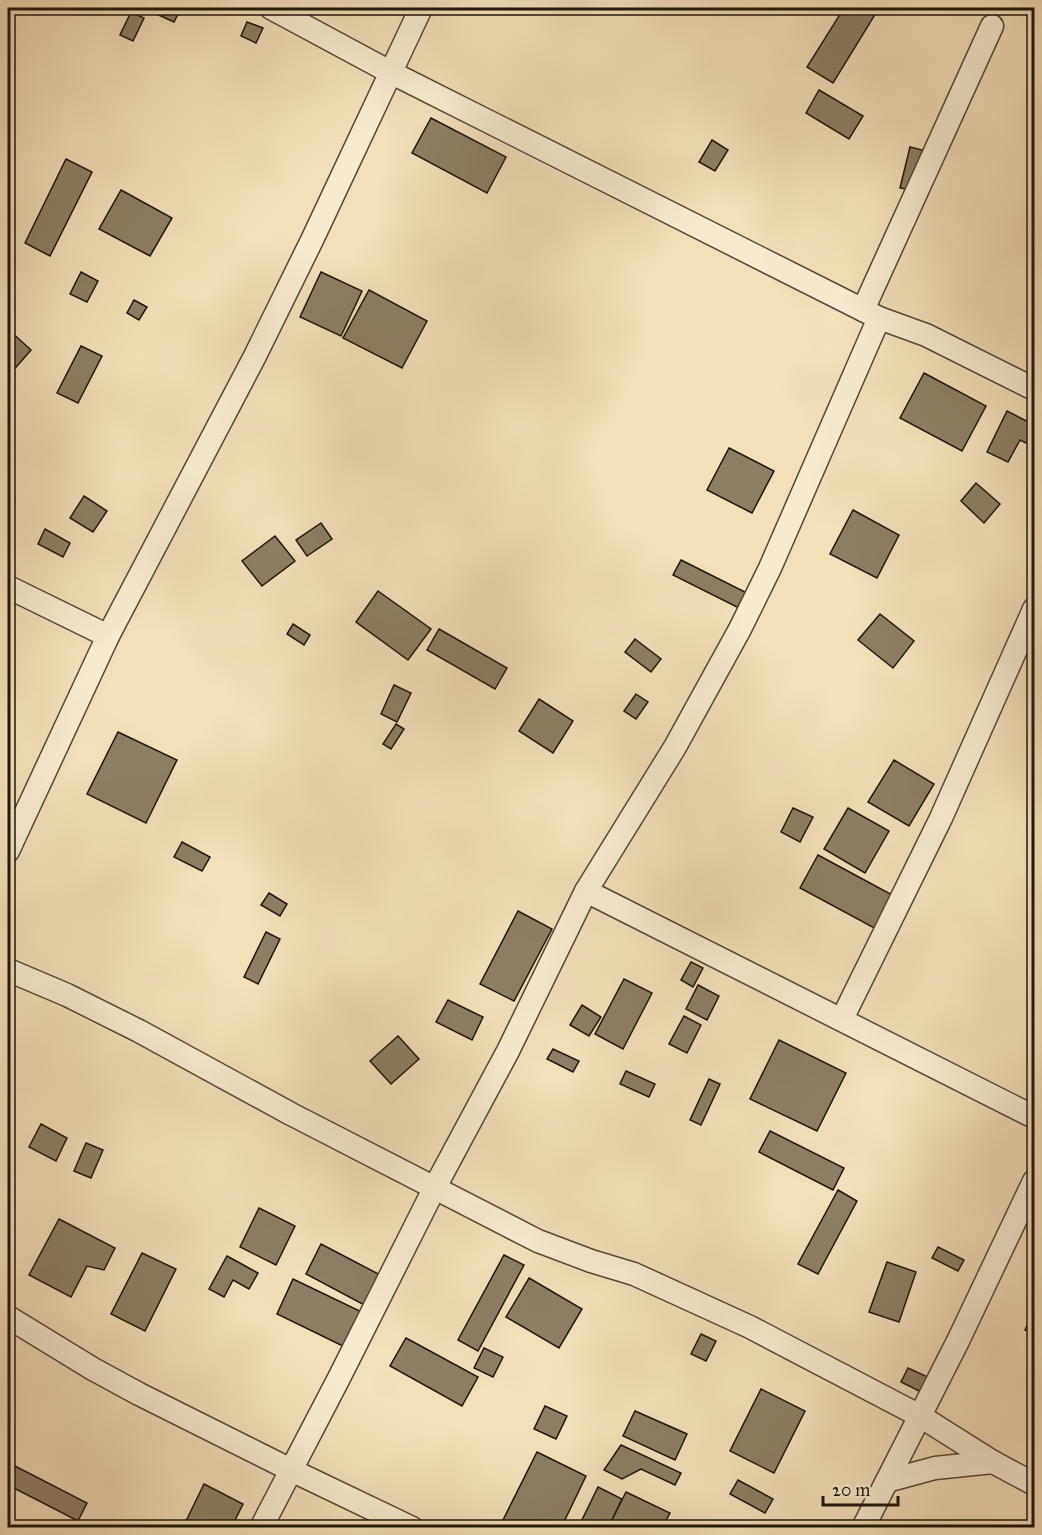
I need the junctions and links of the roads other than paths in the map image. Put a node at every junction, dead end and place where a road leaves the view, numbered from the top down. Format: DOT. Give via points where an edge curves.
graph roads {
  1 [pos="271,8"];
  2 [pos="421,8"];
  3 [pos="992,26"];
  4 [pos="390,72"];
  5 [pos="871,314"];
  6 [pos="1035,389"];
  7 [pos="8,587"];
  8 [pos="1035,609"];
  9 [pos="108,636"];
  10 [pos="8,851"];
  11 [pos="586,891"];
  12 [pos="8,970"];
  13 [pos="842,1019"];
  14 [pos="1035,1117"];
  15 [pos="1035,1180"];
  16 [pos="435,1187"];
  17 [pos="8,1317"];
  18 [pos="920,1416"];
  19 [pos="993,1462"];
  20 [pos="291,1470"];
  21 [pos="887,1481"];
  22 [pos="1035,1484"];
  23 [pos="261,1527"];
  24 [pos="412,1527"];
  25 [pos="863,1527"];
  1 -- 4 [label="street"];
  2 -- 4 [label="street"];
  3 -- 5 [label="street"];
  4 -- 5 [label="street"];
  4 -- 9 [label="street" via="255,356"];
  5 -- 6 [label="street" via="926,335"];
  5 -- 11 [label="street" via="771,568 675,747"];
  7 -- 9 [label="street"];
  8 -- 13 [label="street" via="941,818"];
  9 -- 10 [label="street"];
  11 -- 13 [label="street"];
  11 -- 16 [label="street" via="508,1051"];
  12 -- 16 [label="street" via="67,994"];
  13 -- 14 [label="street"];
  15 -- 18 [label="street"];
  16 -- 18 [label="street" via="538,1241 634,1274 750,1327"];
  16 -- 20 [label="street"];
  17 -- 20 [label="street" via="112,1379"];
  18 -- 19 [label="street"];
  18 -- 21 [label="street"];
  19 -- 21 [label="street" via="935,1468"];
  19 -- 22 [label="street"];
  20 -- 23 [label="street"];
  20 -- 24 [label="street"];
  21 -- 25 [label="street"];
}
